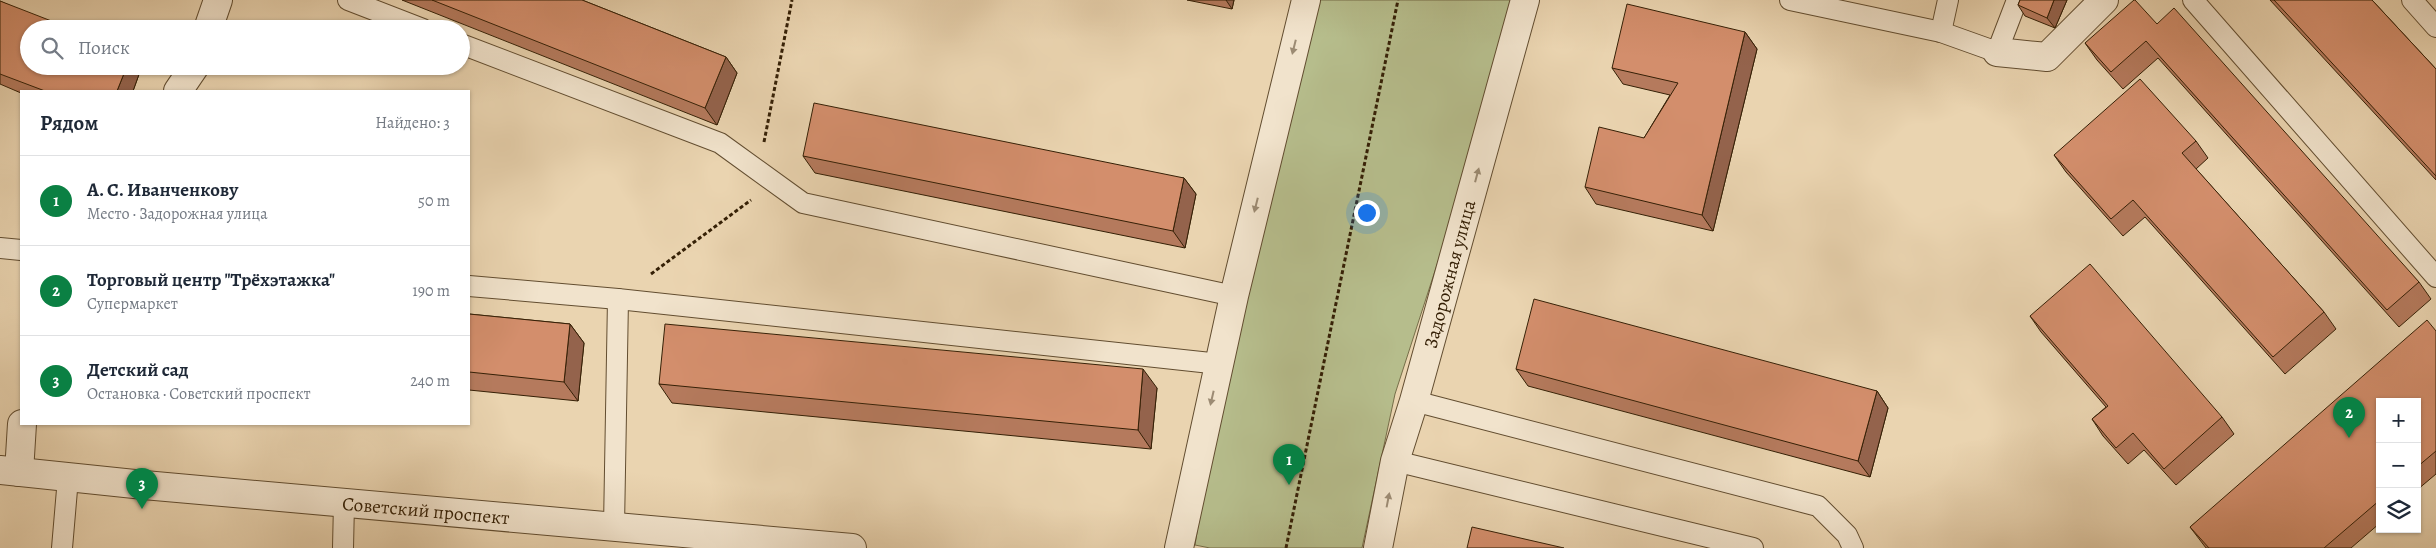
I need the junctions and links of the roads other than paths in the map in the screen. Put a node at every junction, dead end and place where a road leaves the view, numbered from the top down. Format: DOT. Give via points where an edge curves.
graph roads {
  1 [pos="348,0"];
  2 [pos="1306,0"];
  3 [pos="1525,0"];
  4 [pos="1790,0"];
  5 [pos="1948,0"];
  6 [pos="2017,0"];
  7 [pos="2104,0"];
  8 [pos="2193,0"];
  9 [pos="2412,0"];
  10 [pos="400,20"];
  11 [pos="2436,27"];
  12 [pos="1941,32"];
  13 [pos="470,47"];
  14 [pos="1997,52"];
  15 [pos="189,75"];
  16 [pos="179,90"];
  17 [pos="0,248"];
  18 [pos="20,250"];
  19 [pos="2436,277"];
  20 [pos="470,286"];
  21 [pos="1234,296"];
  22 [pos="618,299"];
  23 [pos="1220,364"];
  24 [pos="1414,401"];
  25 [pos="22,425"];
  26 [pos="1395,461"];
  27 [pos="10,471"];
  28 [pos="68,478"];
  29 [pos="344,503"];
  30 [pos="614,527"];
  31 [pos="62,548"];
  32 [pos="343,548"];
  33 [pos="852,548"];
  34 [pos="1179,548"];
  35 [pos="1378,548"];
  36 [pos="1753,548"];
  37 [pos="1853,548"];
  1 -- 10 [label="lane"];
  2 -- 21 [label="street, one-way"];
  24 -- 3 [label="street, Задорожная улица, one-way"];
  4 -- 12 [label="lane"];
  5 -- 12 [label="lane"];
  6 -- 14 [label="lane"];
  7 -- 14 [label="street" via="2047,57"];
  8 -- 19 [label="lane"];
  9 -- 11 [label="lane"];
  12 -- 14 [label="lane"];
  13 -- 21 [label="lane" via="720,143 803,203"];
  15 -- 16 [label="street"];
  17 -- 18 [label="lane"];
  20 -- 22 [label="lane"];
  21 -- 23 [label="street"];
  22 -- 23 [label="lane"];
  22 -- 30 [label="lane"];
  23 -- 34 [label="street, one-way"];
  24 -- 26 [label="street, Задорожная улица"];
  24 -- 37 [label="lane" via="1818,506 1848,535"];
  25 -- 27 [label="street"];
  35 -- 26 [label="street, Задорожная улица, one-way"];
  26 -- 36 [label="lane"];
  27 -- 28 [label="street, Советский проспект"];
  28 -- 29 [label="street, Советский проспект"];
  28 -- 31 [label="lane"];
  29 -- 30 [label="street, Советский проспект"];
  29 -- 32 [label="lane"];
  30 -- 33 [label="street, Советский проспект"];
}
